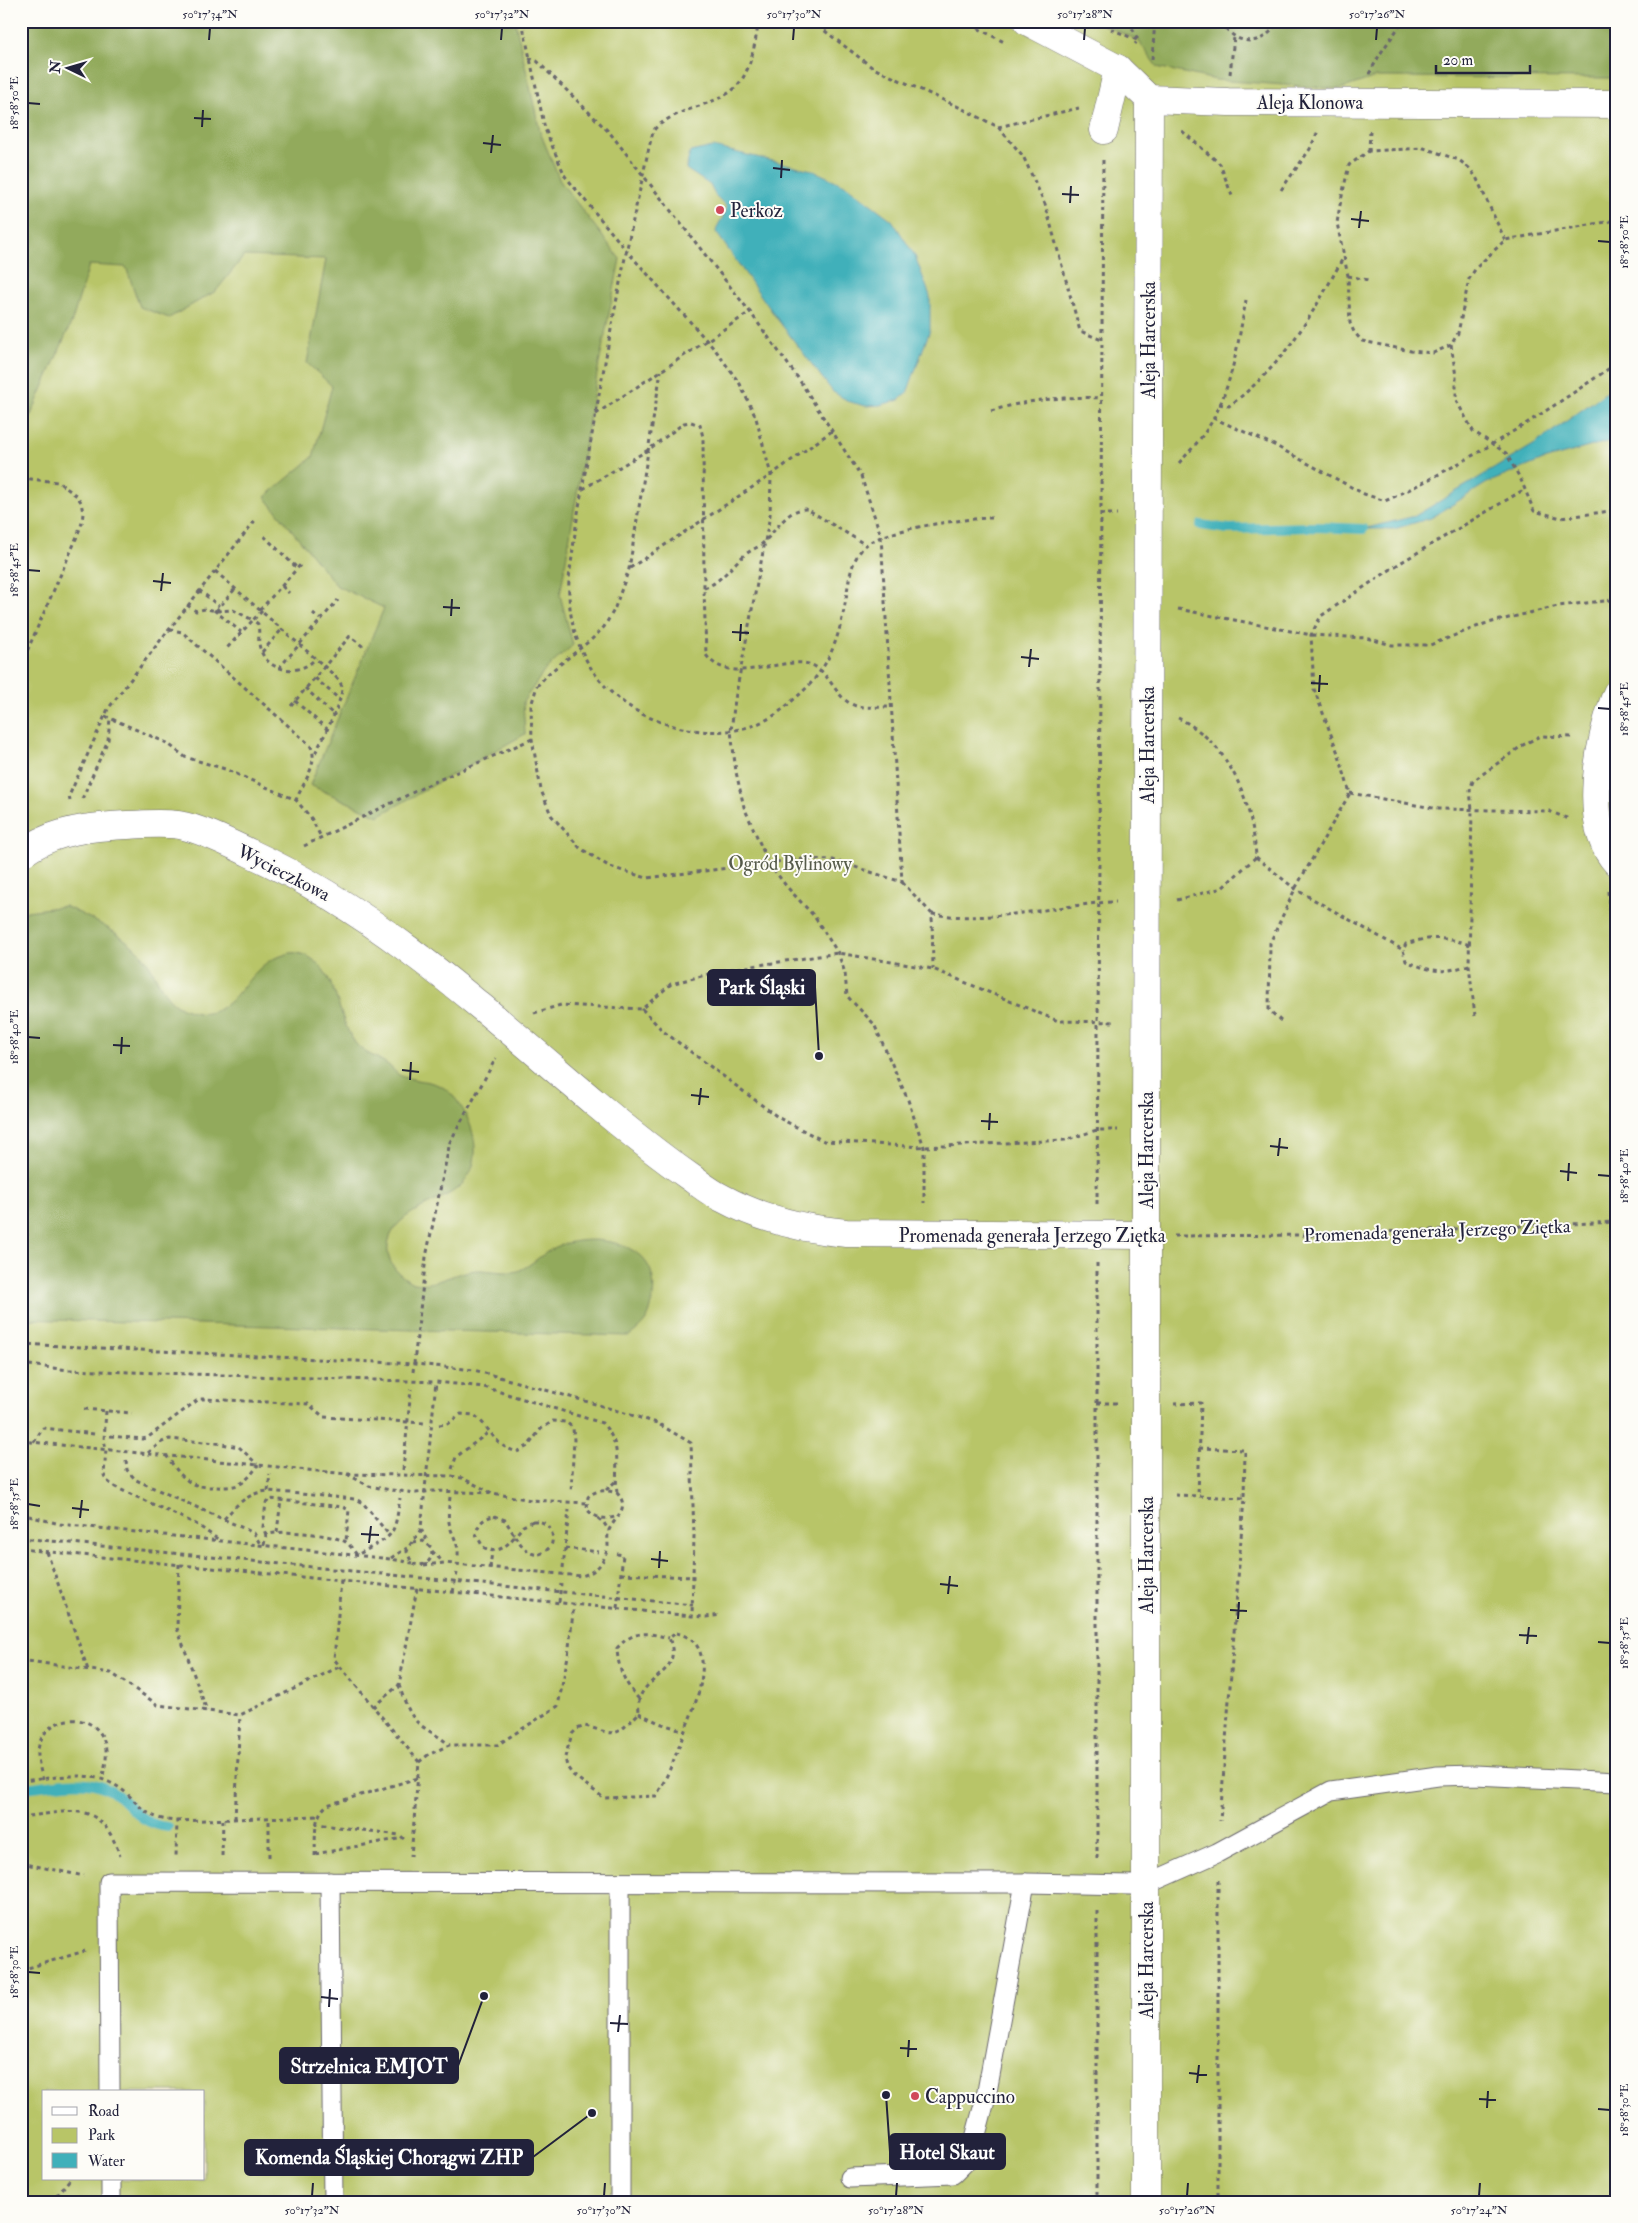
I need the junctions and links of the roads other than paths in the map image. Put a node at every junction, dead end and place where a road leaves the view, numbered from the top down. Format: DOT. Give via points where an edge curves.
graph roads {
  1 [pos="1027,21"];
  2 [pos="1118,69"];
  3 [pos="1150,99"];
  4 [pos="1617,104"];
  5 [pos="1104,130"];
  6 [pos="1617,693"];
  7 [pos="1607,846"];
  8 [pos="21,854"];
  9 [pos="510,1032"];
  10 [pos="1146,1235"];
  11 [pos="1617,1782"];
  12 [pos="330,1882"];
  13 [pos="1025,1883"];
  14 [pos="620,1884"];
  15 [pos="1147,1884"];
  16 [pos="110,2090"];
  17 [pos="850,2178"];
  18 [pos="111,2180"];
  19 [pos="111,2202"];
  20 [pos="333,2202"];
  21 [pos="620,2202"];
  22 [pos="1146,2202"];
  1 -- 2 [label="street"];
  2 -- 3 [label="street"];
  2 -- 5 [label="street"];
  3 -- 4 [label="street, Aleja Klonowa"];
  3 -- 10 [label="street, Aleja Harcerska"];
  6 -- 7 [label="street" via="1609,712 1596,786"];
  8 -- 9 [label="street, Wycieczkowa" via="67,821 91,828 180,825 274,864 331,895 385,931"];
  9 -- 10 [label="street, Promenada generała Jerzego Ziętka" via="650,1149 721,1198 768,1216 816,1230 846,1233"];
  10 -- 15 [label="street, Aleja Harcerska"];
  11 -- 15 [label="lane" via="1438,1776 1330,1791 1218,1853"];
  12 -- 14 [label="lane"];
  12 -- 16 [label="lane" via="115,1882 109,1944"];
  12 -- 20 [label="lane"];
  13 -- 14 [label="lane"];
  13 -- 15 [label="lane"];
  13 -- 17 [label="lane" via="986,2097 970,2157 953,2174"];
  14 -- 21 [label="lane"];
  15 -- 22 [label="street, Aleja Harcerska"];
  18 -- 19 [label="lane"];
}
